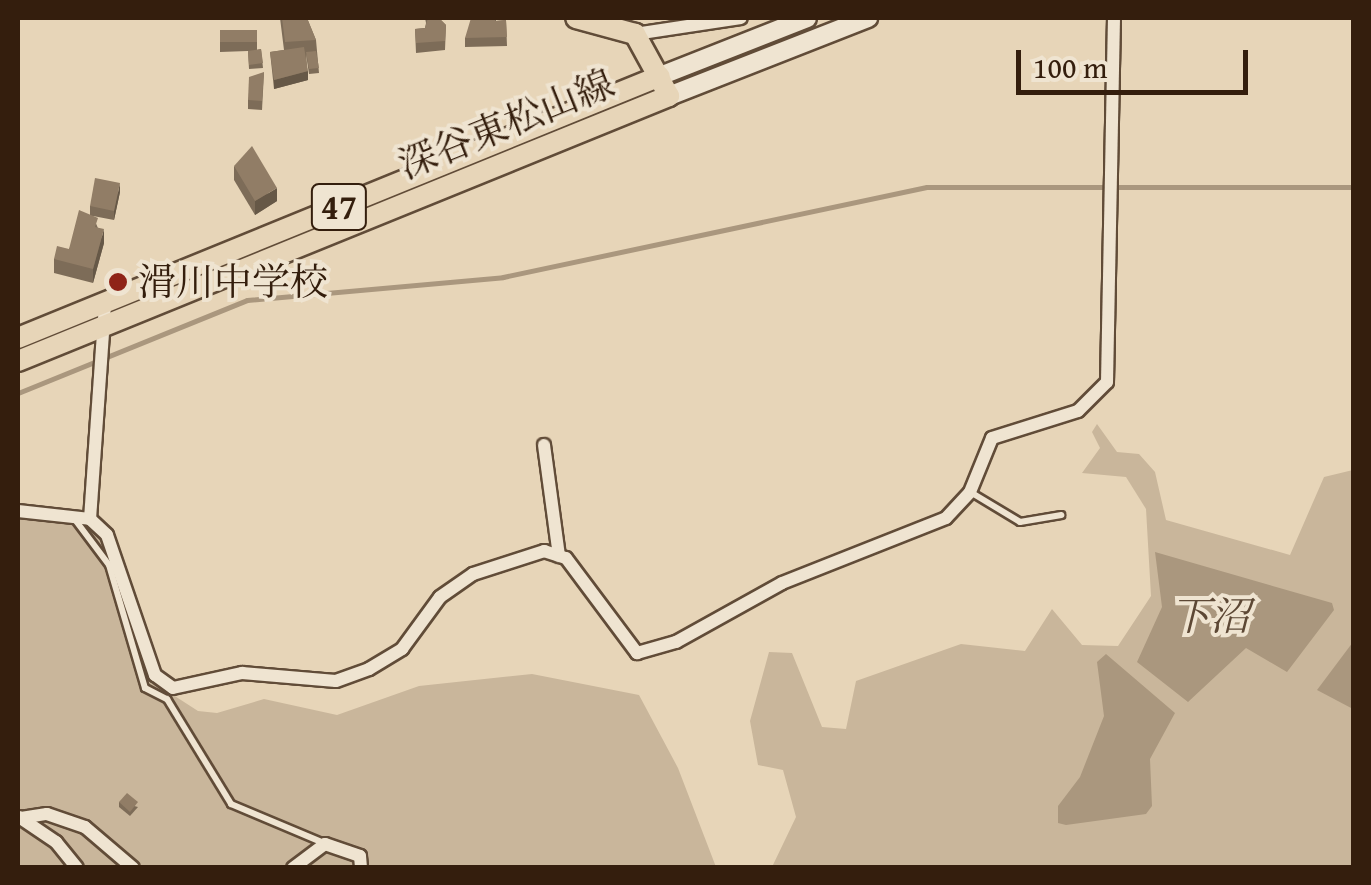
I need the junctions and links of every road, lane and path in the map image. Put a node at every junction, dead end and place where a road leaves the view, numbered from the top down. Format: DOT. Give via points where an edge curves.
graph roads {
  1 [pos="576,18"];
  2 [pos="741,18"];
  3 [pos="807,18"];
  4 [pos="868,18"];
  5 [pos="1114,18"];
  6 [pos="635,34"];
  7 [pos="664,86"];
  8 [pos="106,302"];
  9 [pos="105,325"];
  10 [pos="18,338"];
  11 [pos="18,361"];
  12 [pos="544,444"];
  13 [pos="970,492"];
  14 [pos="18,511"];
  15 [pos="70,515"];
  16 [pos="1061,515"];
  17 [pos="90,519"];
  18 [pos="559,556"];
  19 [pos="20,817"];
  20 [pos="325,844"];
  21 [pos="77,868"];
  22 [pos="133,868"];
  23 [pos="293,868"];
  24 [pos="362,868"];
  1 -- 6 [label="main road, 深谷東松山線"];
  2 -- 6 [label="street"];
  3 -- 7 [label="main road"];
  4 -- 7 [label="main road"];
  5 -- 13 [label="street" via="1112,366 1107,382 1078,412 992,438"];
  6 -- 7 [label="main road, 深谷東松山線"];
  7 -- 8 [label="main road, 深谷東松山線 / 47"];
  7 -- 9 [label="main road, 深谷東松山線 / 47"];
  8 -- 9 [label="street"];
  8 -- 10 [label="main road, 深谷東松山線 / 47"];
  9 -- 11 [label="main road, 深谷東松山線 / 47"];
  9 -- 17 [label="street"];
  12 -- 18 [label="street"];
  13 -- 16 [label="lane" via="1004,518"];
  13 -- 18 [label="street" via="946,518 782,583 648,653 637,652"];
  14 -- 15 [label="street"];
  15 -- 17 [label="street"];
  15 -- 20 [label="lane" via="110,565 145,688 167,699 231,804"];
  17 -- 18 [label="street" via="107,535 155,675 173,688 242,674 336,681 402,649 440,597 472,574 544,551"];
  19 -- 21 [label="street" via="56,842"];
  19 -- 22 [label="street" via="47,814 84,827"];
  20 -- 23 [label="street"];
  20 -- 24 [label="street" via="360,856"];
}
